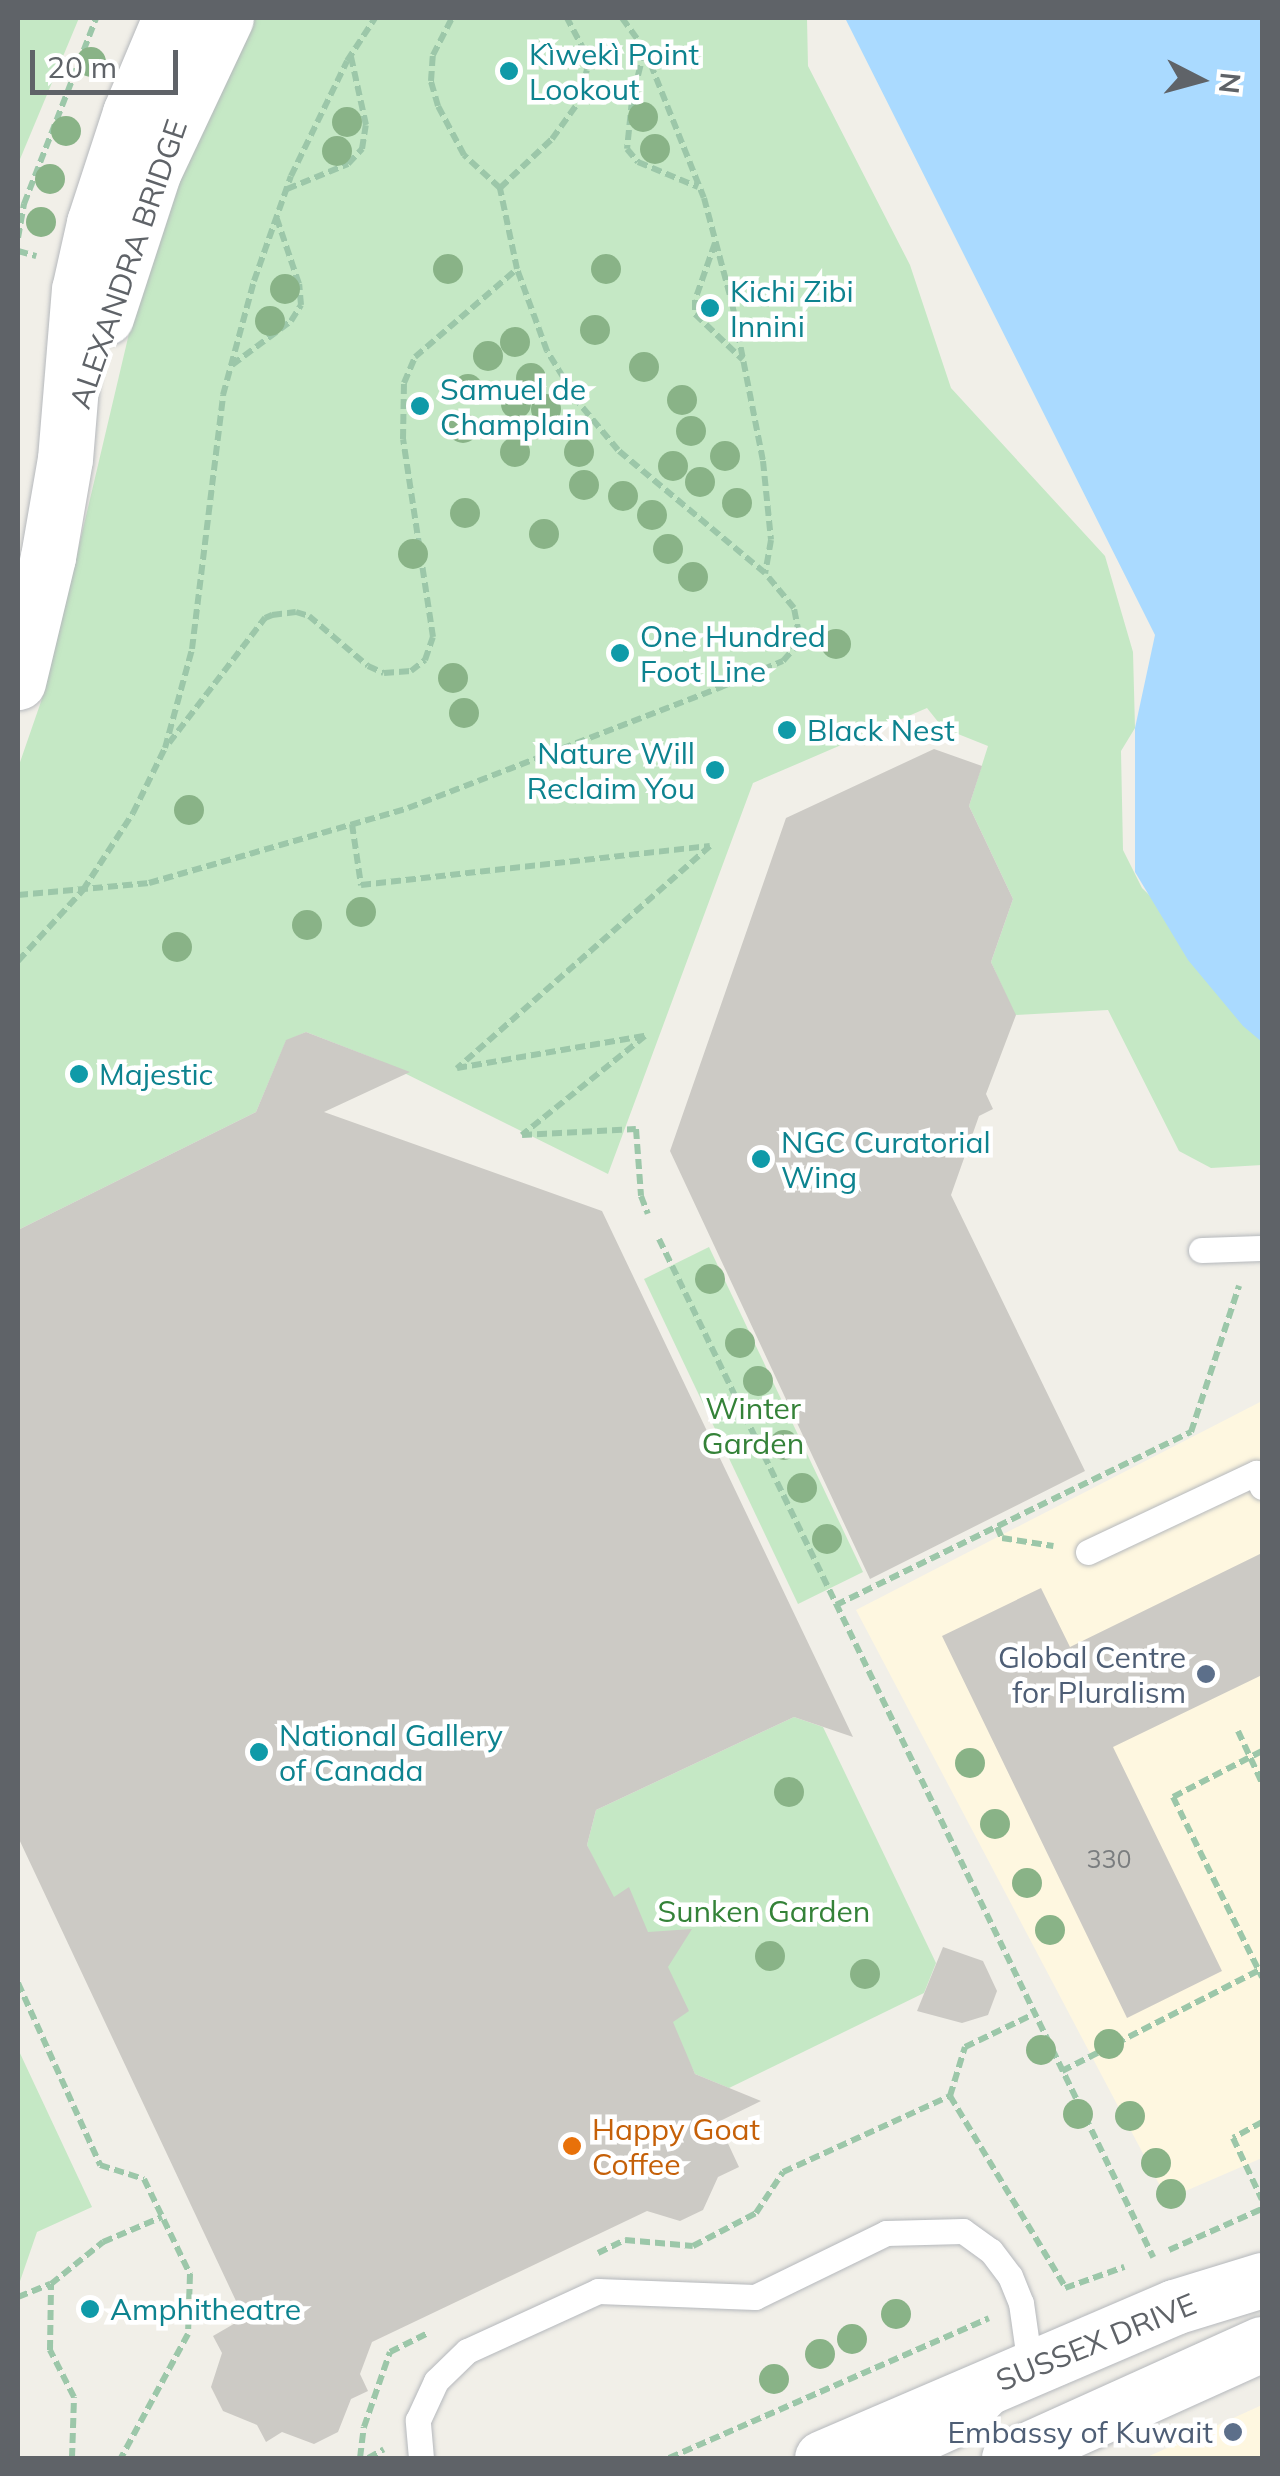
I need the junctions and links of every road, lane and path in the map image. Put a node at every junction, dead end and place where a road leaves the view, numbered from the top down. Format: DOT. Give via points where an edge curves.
graph roads {
  1 [pos="96,18"];
  2 [pos="170,18"];
  3 [pos="226,18"];
  4 [pos="375,18"];
  5 [pos="452,18"];
  6 [pos="567,18"];
  7 [pos="622,18"];
  8 [pos="645,50"];
  9 [pos="351,57"];
  10 [pos="500,188"];
  11 [pos="699,188"];
  12 [pos="286,189"];
  13 [pos="276,218"];
  14 [pos="18,238"];
  15 [pos="716,242"];
  16 [pos="517,269"];
  17 [pos="744,360"];
  18 [pos="231,366"];
  19 [pos="64,459"];
  20 [pos="764,573"];
  21 [pos="18,682"];
  22 [pos="165,748"];
  23 [pos="352,824"];
  24 [pos="83,890"];
  25 [pos="18,896"];
  26 [pos="18,961"];
  27 [pos="648,1214"];
  28 [pos="659,1239"];
  29 [pos="1257,1248"];
  30 [pos="1201,1250"];
  31 [pos="1262,1487"];
  32 [pos="997,1527"];
  33 [pos="1088,1552"];
  34 [pos="836,1605"];
  35 [pos="1238,1731"];
  36 [pos="1262,1751"];
  37 [pos="1250,1757"];
  38 [pos="1262,1783"];
  39 [pos="1261,1972"];
  40 [pos="18,1983"];
  41 [pos="1034,2014"];
  42 [pos="1062,2072"];
  43 [pos="950,2096"];
  44 [pos="1262,2122"];
  45 [pos="1262,2200"];
  46 [pos="1262,2209"];
  47 [pos="162,2218"];
  48 [pos="591,2256"];
  49 [pos="1153,2257"];
  50 [pos="1262,2280"];
  51 [pos="51,2284"];
  52 [pos="1066,2288"];
  53 [pos="18,2297"];
  54 [pos="1021,2303"];
  55 [pos="440,2328"];
  56 [pos="1262,2344"];
  57 [pos="1030,2366"];
  58 [pos="72,2458"];
  59 [pos="121,2458"];
  60 [pos="360,2458"];
  61 [pos="421,2458"];
  62 [pos="670,2458"];
  63 [pos="822,2458"];
  64 [pos="905,2458"];
  65 [pos="1009,2458"];
  1 -- 14 [label="path" via="24,204"];
  2 -- 19 [label="main road, ALEXANDRA BRIDGE" via="94,224 79,290"];
  3 -- 19 [label="main road, ALEXANDRA BRIDGE" via="153,173"];
  4 -- 9 [label="path"];
  5 -- 10 [label="path" via="433,55 438,106 464,155"];
  6 -- 10 [label="path" via="585,52 578,103"];
  7 -- 8 [label="path"];
  8 -- 11 [label="path"];
  8 -- 11 [label="path" via="627,149 638,162"];
  9 -- 12 [label="path"];
  9 -- 12 [label="path" via="366,125 362,149 348,164"];
  10 -- 16 [label="path"];
  11 -- 15 [label="path"];
  12 -- 13 [label="path"];
  13 -- 18 [label="path"];
  13 -- 18 [label="path" via="301,305 291,321"];
  15 -- 17 [label="path"];
  15 -- 17 [label="path" via="695,314"];
  16 -- 20 [label="path" via="547,352 579,403 618,450"];
  16 -- 22 [label="path" via="415,357 404,383 404,439 434,637 424,660 411,671 384,673 309,616 272,614"];
  17 -- 20 [label="path" via="763,461 770,540"];
  18 -- 22 [label="path" via="192,650"];
  19 -- 21 [label="main road, ALEXANDRA BRIDGE"];
  20 -- 23 [label="path" via="798,620 794,648 782,661"];
  22 -- 24 [label="path"];
  23 -- 24 [label="path" via="149,882"];
  23 -- 27 [label="path" via="360,885 710,846 457,1068 644,1036 522,1135 636,1129"];
  24 -- 25 [label="path"];
  24 -- 26 [label="path"];
  28 -- 34 [label="path"];
  29 -- 30 [label="lane"];
  29 -- 32 [label="path" via="1191,1432"];
  31 -- 33 [label="lane" via="1256,1473"];
  32 -- 33 [label="path" via="1002,1538"];
  32 -- 34 [label="path"];
  34 -- 41 [label="path"];
  35 -- 37 [label="path"];
  36 -- 37 [label="path"];
  37 -- 38 [label="path"];
  37 -- 39 [label="path" via="1173,1798"];
  39 -- 42 [label="path"];
  40 -- 47 [label="path" via="100,2165 144,2179"];
  41 -- 42 [label="path"];
  41 -- 43 [label="path" via="964,2047"];
  42 -- 49 [label="path"];
  43 -- 48 [label="path" via="783,2172 756,2213 693,2246 625,2240"];
  43 -- 52 [label="path"];
  44 -- 45 [label="path" via="1232,2138"];
  46 -- 49 [label="path"];
  47 -- 51 [label="path" via="103,2242"];
  47 -- 59 [label="path" via="190,2274 188,2334"];
  49 -- 52 [label="path"];
  50 -- 57 [label="main road, SUSSEX DRIVE" via="1174,2307"];
  51 -- 53 [label="path"];
  51 -- 58 [label="path" via="50,2350 74,2397"];
  52 -- 54 [label="path"];
  54 -- 57 [label="lane"];
  54 -- 61 [label="lane" via="992,2252 963,2230 934,2228 886,2233 755,2297 598,2291 467,2351 436,2381 418,2420"];
  54 -- 62 [label="path"];
  55 -- 60 [label="path" via="390,2352"];
  56 -- 65 [label="main road"];
  57 -- 63 [label="main road, SUSSEX DRIVE"];
  57 -- 64 [label="lane" via="964,2431"];
}
